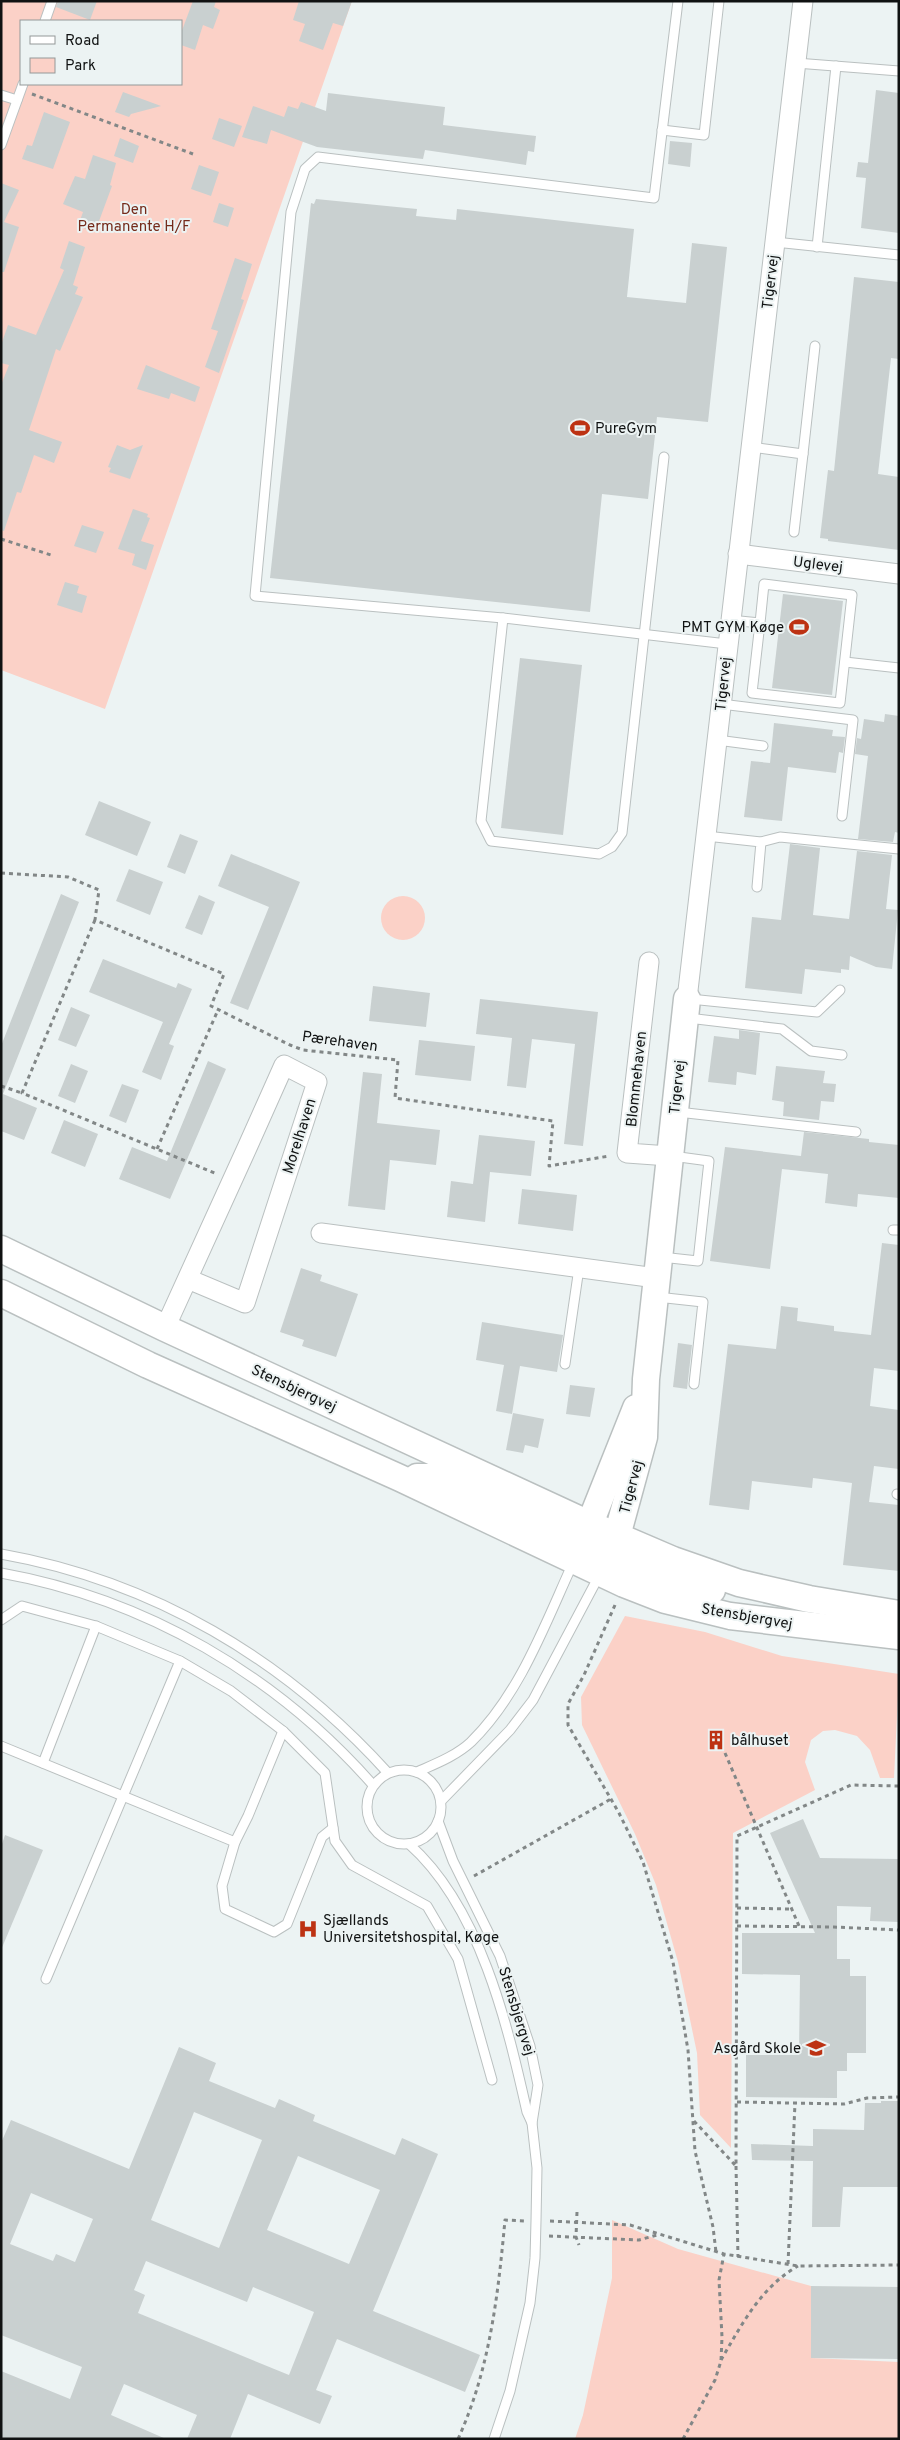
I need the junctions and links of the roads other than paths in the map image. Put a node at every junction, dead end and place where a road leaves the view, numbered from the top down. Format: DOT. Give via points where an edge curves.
graph roads {
  1 [pos="52,1"];
  2 [pos="678,1"];
  3 [pos="719,1"];
  4 [pos="803,1"];
  5 [pos="45,20"];
  6 [pos="796,63"];
  7 [pos="836,66"];
  8 [pos="899,71"];
  9 [pos="22,87"];
  10 [pos="1,94"];
  11 [pos="17,100"];
  12 [pos="662,130"];
  13 [pos="1,145"];
  14 [pos="775,242"];
  15 [pos="817,247"];
  16 [pos="899,255"];
  17 [pos="815,346"];
  18 [pos="750,447"];
  19 [pos="804,454"];
  20 [pos="664,457"];
  21 [pos="794,532"];
  22 [pos="738,554"];
  23 [pos="899,574"];
  24 [pos="503,618"];
  25 [pos="730,620"];
  26 [pos="760,623"];
  27 [pos="645,634"];
  28 [pos="727,644"];
  29 [pos="845,662"];
  30 [pos="899,668"];
  31 [pos="721,704"];
  32 [pos="717,740"];
  33 [pos="763,746"];
  34 [pos="842,816"];
  35 [pos="706,836"];
  36 [pos="761,842"];
  37 [pos="899,849"];
  38 [pos="757,887"];
  39 [pos="649,962"];
  40 [pos="840,990"];
  41 [pos="686,1008"];
  42 [pos="842,1055"];
  43 [pos="674,1111"];
  44 [pos="856,1132"];
  45 [pos="670,1156"];
  46 [pos="321,1233"];
  47 [pos="1,1249"];
  48 [pos="579,1268"];
  49 [pos="656,1277"];
  50 [pos="188,1279"];
  51 [pos="1,1293"];
  52 [pos="166,1328"];
  53 [pos="565,1364"];
  54 [pos="646,1378"];
  55 [pos="694,1384"];
  56 [pos="582,1542"];
  57 [pos="1,1554"];
  58 [pos="613,1562"];
  59 [pos="1,1573"];
  60 [pos="899,1614"];
  61 [pos="1,1620"];
  62 [pos="96,1626"];
  63 [pos="899,1636"];
  64 [pos="180,1661"];
  65 [pos="283,1732"];
  66 [pos="1,1746"];
  67 [pos="43,1763"];
  68 [pos="417,1772"];
  69 [pos="388,1773"];
  70 [pos="373,1785"];
  71 [pos="123,1796"];
  72 [pos="441,1801"];
  73 [pos="438,1821"];
  74 [pos="333,1828"];
  75 [pos="235,1842"];
  76 [pos="409,1844"];
  77 [pos="46,1979"];
  78 [pos="492,2080"];
  79 [pos="532,2123"];
  80 [pos="494,2439"];
  1 -- 5 [label="lane"];
  2 -- 12 [label="lane"];
  3 -- 12 [label="lane" via="704,134"];
  4 -- 6 [label="street, Tigervej"];
  6 -- 7 [label="lane"];
  6 -- 14 [label="street, Tigervej"];
  7 -- 8 [label="lane"];
  7 -- 15 [label="lane"];
  9 -- 11 [label="lane"];
  10 -- 11 [label="lane"];
  11 -- 13 [label="lane"];
  12 -- 24 [label="lane" via="654,198 318,157 306,169 291,212 255,596"];
  14 -- 15 [label="lane"];
  14 -- 18 [label="street, Tigervej"];
  15 -- 16 [label="lane"];
  17 -- 19 [label="lane"];
  18 -- 19 [label="lane"];
  18 -- 22 [label="street, Tigervej"];
  19 -- 21 [label="lane"];
  20 -- 27 [label="lane"];
  22 -- 23 [label="street, Uglevej"];
  22 -- 25 [label="street, Tigervej"];
  24 -- 27 [label="lane"];
  24 -- 27 [label="lane" via="481,821 491,841 599,854 612,847 622,833"];
  25 -- 26 [label="lane"];
  25 -- 28 [label="street, Tigervej"];
  26 -- 29 [label="lane" via="764,584 852,595"];
  26 -- 29 [label="lane" via="752,693 840,703"];
  27 -- 28 [label="lane"];
  28 -- 31 [label="street, Tigervej"];
  29 -- 30 [label="lane"];
  31 -- 32 [label="street, Tigervej"];
  31 -- 34 [label="lane" via="853,720"];
  32 -- 33 [label="lane"];
  32 -- 35 [label="street, Tigervej"];
  35 -- 36 [label="lane"];
  35 -- 41 [label="street, Tigervej"];
  36 -- 37 [label="lane" via="780,837"];
  36 -- 38 [label="lane"];
  39 -- 45 [label="street, Blommehaven" via="627,1153"];
  40 -- 41 [label="lane" via="816,1012"];
  41 -- 42 [label="lane" via="782,1029 812,1051"];
  41 -- 43 [label="street, Tigervej"];
  43 -- 44 [label="lane"];
  43 -- 45 [label="street, Tigervej"];
  45 -- 49 [label="street, Tigervej"];
  45 -- 49 [label="lane" via="709,1161 698,1261"];
  46 -- 48 [label="street"];
  47 -- 52 [label="street, Stensbjergvej"];
  48 -- 49 [label="street"];
  48 -- 53 [label="lane"];
  49 -- 54 [label="street, Tigervej"];
  49 -- 55 [label="lane" via="702,1302"];
  50 -- 50 [label="street, Morelhaven" via="245,1303 317,1082 284,1066"];
  50 -- 52 [label="street, Morelhaven"];
  51 -- 56 [label="street, Stensbjergvej" via="148,1365 400,1478"];
  52 -- 56 [label="street, Stensbjergvej"];
  54 -- 56 [label="street, Tigervej" via="628,1433"];
  54 -- 58 [label="street, Tigervej" via="644,1437"];
  56 -- 58 [label="street, Stensbjergvej"];
  56 -- 58 [label="street, Stensbjergvej"];
  56 -- 68 [label="lane" via="517,1682 470,1743 441,1762"];
  57 -- 69 [label="lane" via="70,1569 112,1583 202,1623 306,1693"];
  58 -- 60 [label="street, Stensbjergvej" via="674,1560 739,1583"];
  58 -- 63 [label="street, Stensbjergvej" via="665,1600 730,1616"];
  58 -- 72 [label="lane" via="533,1700 510,1730"];
  59 -- 70 [label="lane" via="106,1600 216,1653 294,1708 327,1736"];
  61 -- 62 [label="lane" via="22,1606"];
  62 -- 64 [label="lane"];
  62 -- 67 [label="lane"];
  64 -- 65 [label="lane" via="231,1691"];
  64 -- 71 [label="lane"];
  65 -- 74 [label="lane" via="325,1773"];
  65 -- 75 [label="lane"];
  66 -- 67 [label="lane"];
  67 -- 71 [label="lane"];
  68 -- 69 [label="lane" via="397,1770"];
  68 -- 72 [label="lane" via="433,1783"];
  69 -- 70 [label="lane"];
  70 -- 76 [label="lane" via="366,1803 369,1822 382,1837 399,1844"];
  71 -- 75 [label="lane"];
  71 -- 77 [label="lane"];
  72 -- 73 [label="lane"];
  73 -- 76 [label="lane" via="426,1837"];
  73 -- 79 [label="lane, Stensbjergvej" via="453,1861 500,1956 530,2046 538,2085"];
  74 -- 75 [label="lane" via="322,1836 287,1924 274,1932 225,1909 222,1886"];
  74 -- 78 [label="lane" via="335,1841 352,1865 427,1906 458,1958"];
  76 -- 79 [label="lane, Stensbjergvej" via="428,1861 449,1892 486,1965"];
  79 -- 80 [label="lane, Stensbjergvej" via="537,2168 536,2236 530,2303 522,2347"];
}
